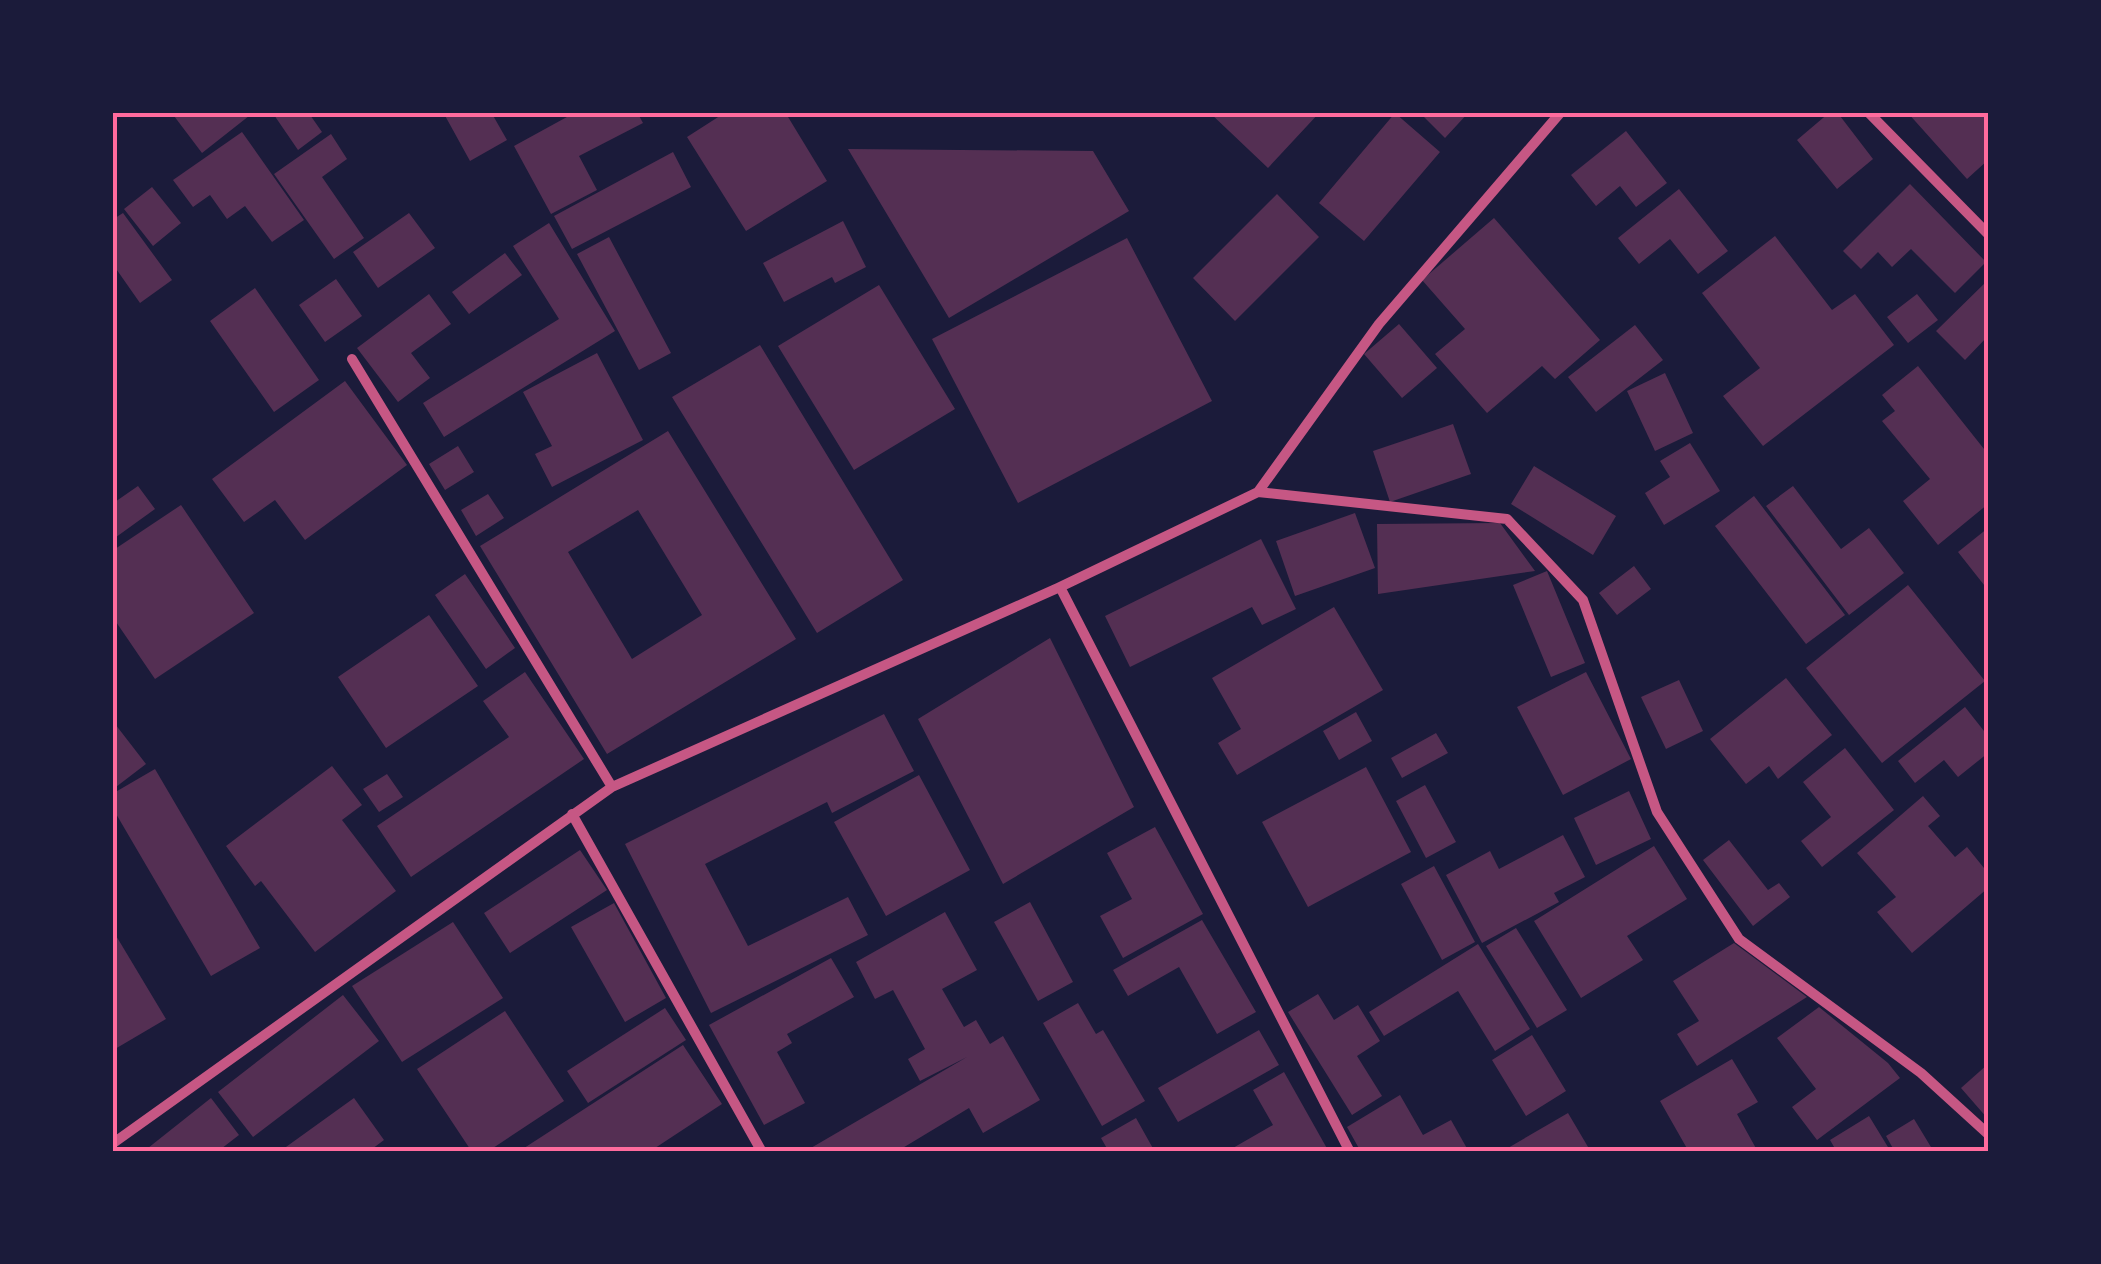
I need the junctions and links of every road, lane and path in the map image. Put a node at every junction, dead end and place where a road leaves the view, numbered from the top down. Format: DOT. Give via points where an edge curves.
graph roads {
  1 [pos="1562,112"];
  2 [pos="1868,112"];
  3 [pos="1988,234"];
  4 [pos="352,359"];
  5 [pos="1258,492"];
  6 [pos="1060,587"];
  7 [pos="612,787"];
  8 [pos="572,814"];
  9 [pos="1988,1134"];
  10 [pos="112,1144"];
  11 [pos="762,1152"];
  12 [pos="1350,1152"];
  1 -- 5 [label="street" via="1379,324"];
  2 -- 3 [label="street"];
  4 -- 7 [label="street"];
  5 -- 6 [label="street"];
  5 -- 9 [label="street" via="1507,520 1583,600 1656,812 1739,939 1921,1073"];
  6 -- 7 [label="street"];
  6 -- 12 [label="street"];
  7 -- 8 [label="street"];
  8 -- 10 [label="street"];
  8 -- 11 [label="street"];
}
